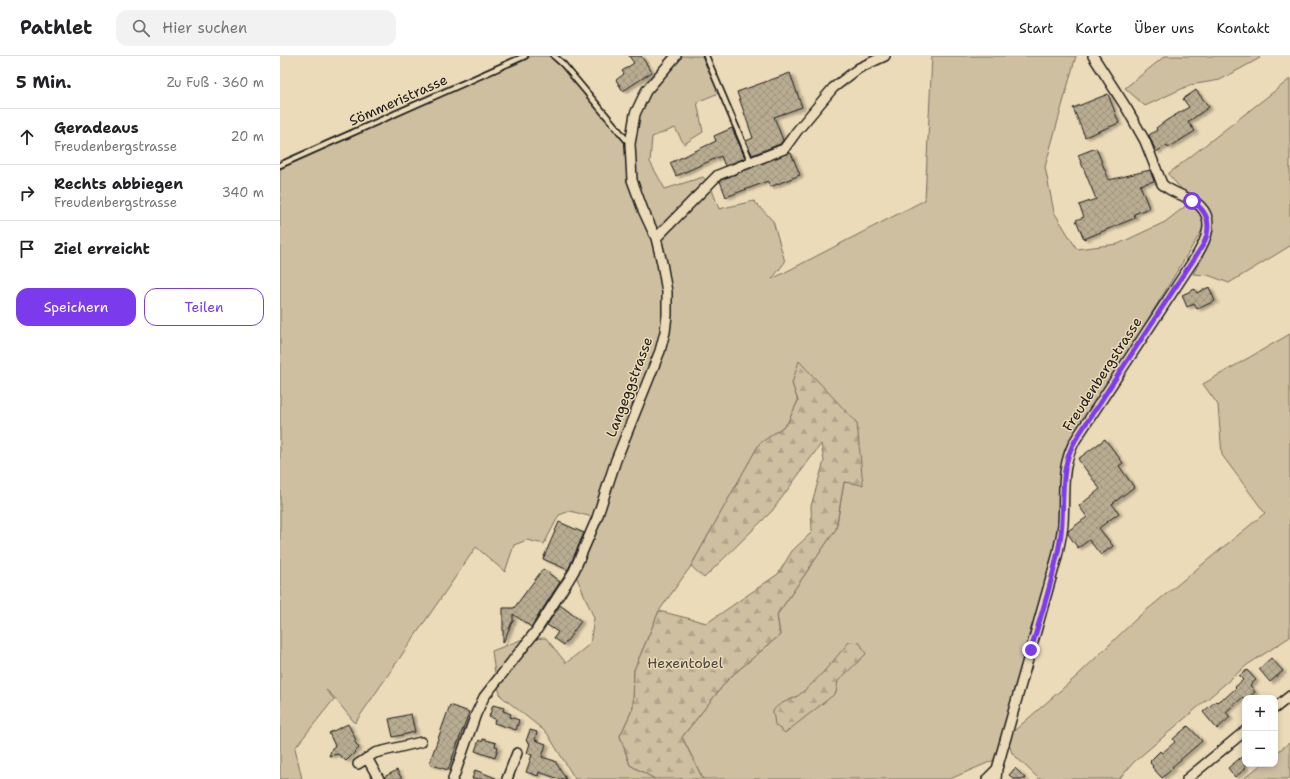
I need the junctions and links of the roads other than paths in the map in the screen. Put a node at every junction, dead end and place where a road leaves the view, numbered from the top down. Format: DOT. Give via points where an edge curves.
graph roads {
  1 [pos="525,56"];
  2 [pos="554,56"];
  3 [pos="676,56"];
  4 [pos="706,56"];
  5 [pos="885,56"];
  6 [pos="1093,56"];
  7 [pos="630,144"];
  8 [pos="751,162"];
  9 [pos="280,165"];
  10 [pos="656,238"];
  11 [pos="1290,696"];
  12 [pos="1278,706"];
  13 [pos="1242,733"];
  14 [pos="421,742"];
  15 [pos="517,753"];
  16 [pos="367,758"];
  17 [pos="358,764"];
  18 [pos="997,769"];
  19 [pos="379,779"];
  20 [pos="453,779"];
  21 [pos="507,779"];
  22 [pos="988,779"];
  23 [pos="996,779"];
  24 [pos="1187,779"];
  1 -- 9 [label="lane, Sömmeristrasse"];
  2 -- 7 [label="lane"];
  3 -- 7 [label="street, Langeggstrasse" via="646,91 635,114"];
  4 -- 8 [label="lane"];
  5 -- 8 [label="street" via="860,68 833,88 784,149"];
  6 -- 18 [label="street, Freudenbergstrasse" via="1145,141 1162,184 1200,207 1207,218 1208,230 1197,255 1068,454 1063,524 1057,558"];
  7 -- 10 [label="street, Langeggstrasse" via="632,180"];
  8 -- 10 [label="street" via="718,175"];
  10 -- 20 [label="street, Langeggstrasse" via="667,292 664,332 660,350 616,460 597,518 568,581 536,631 484,697"];
  11 -- 12 [label="street"];
  13 -- 24 [label="street"];
  14 -- 16 [label="street" via="375,753"];
  15 -- 21 [label="street"];
  16 -- 17 [label="street"];
  16 -- 19 [label="street"];
  18 -- 22 [label="street"];
  18 -- 23 [label="street, Freudenbergstrasse"];
}
